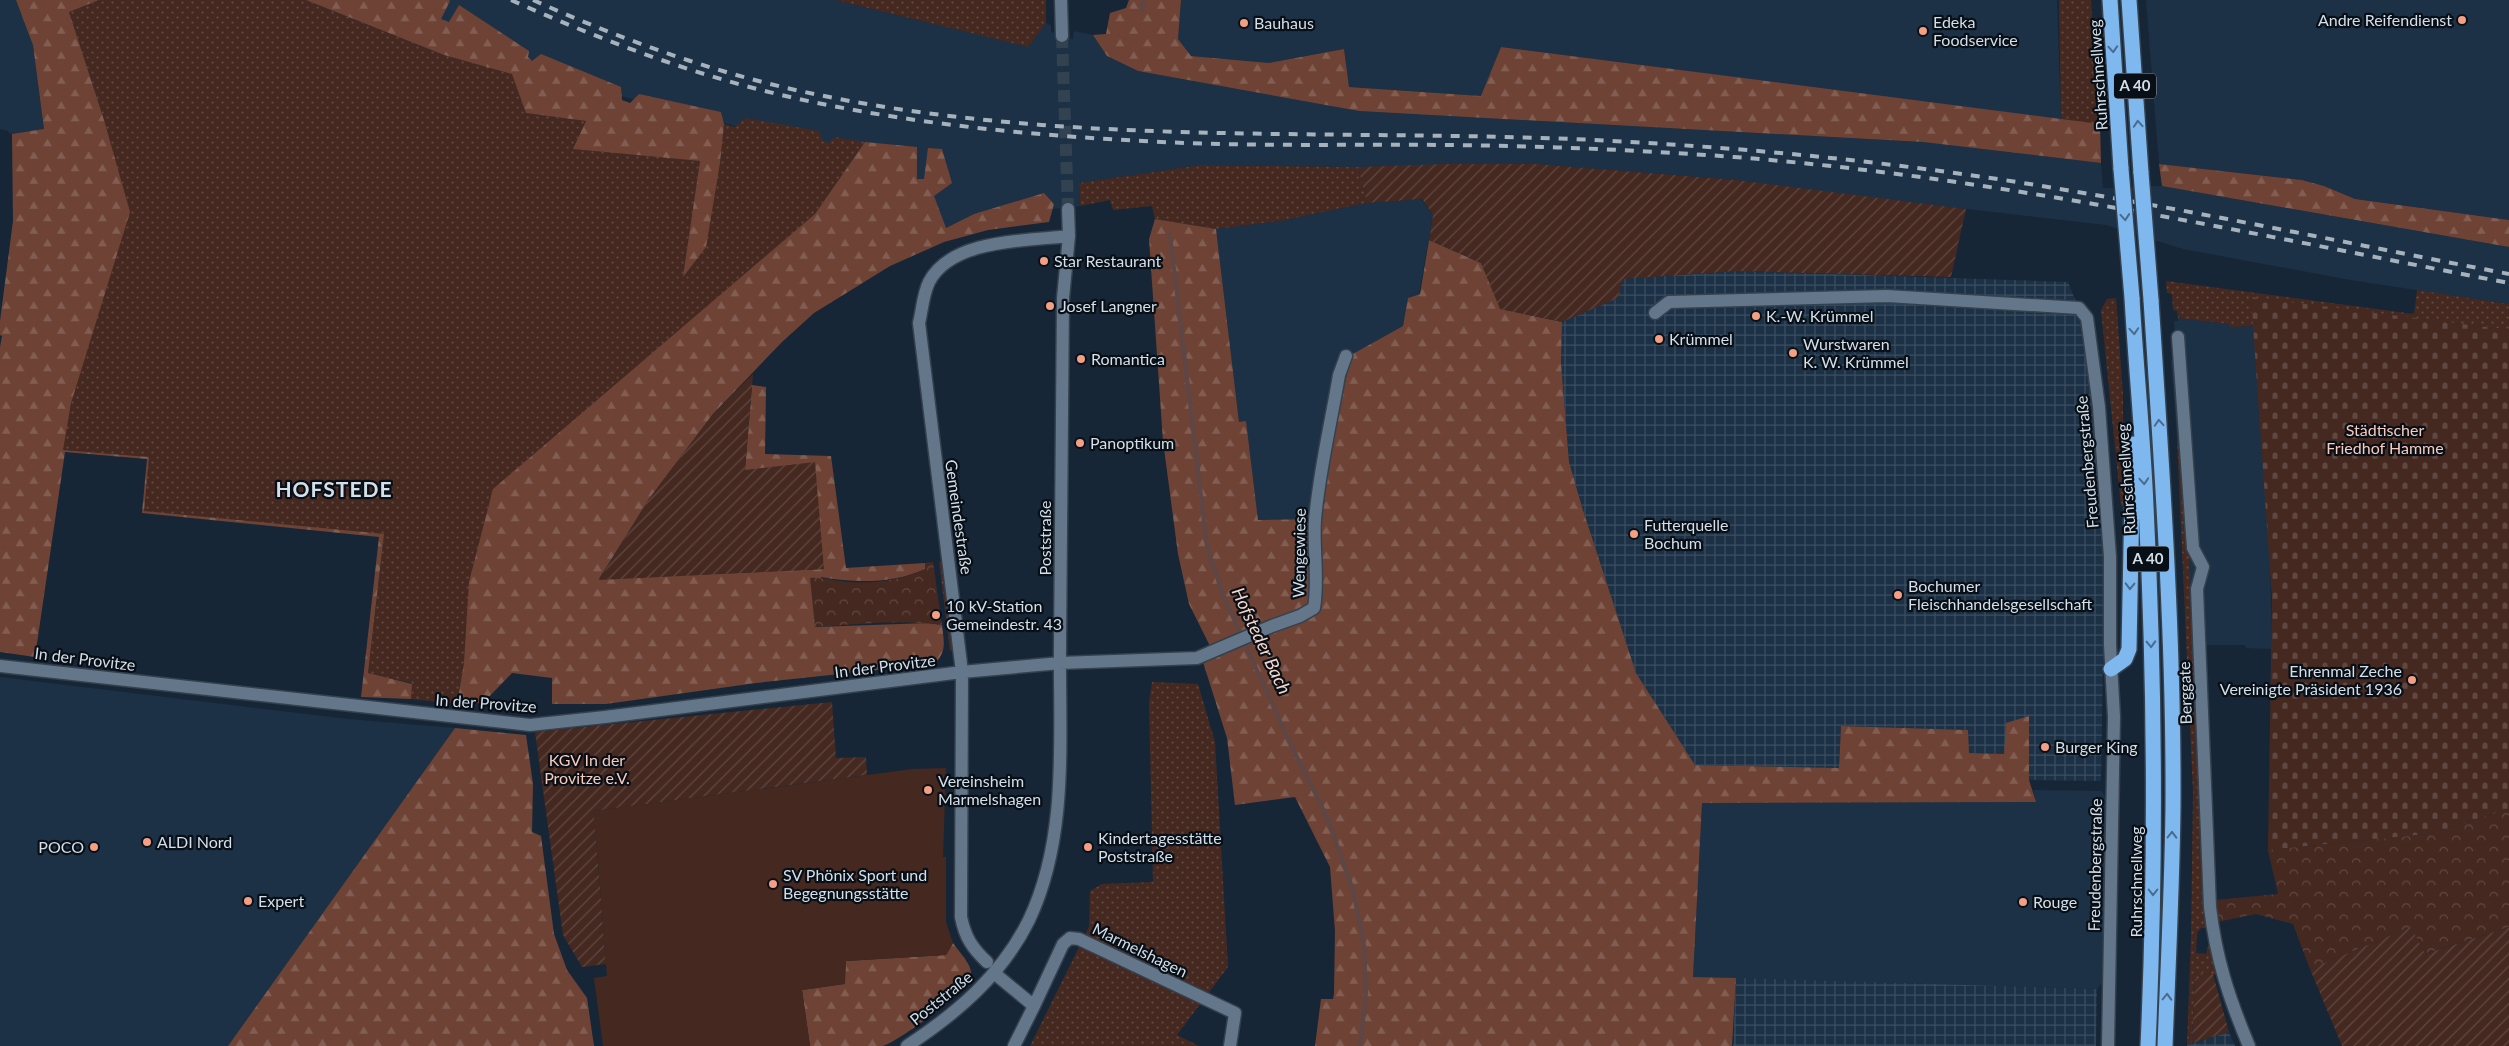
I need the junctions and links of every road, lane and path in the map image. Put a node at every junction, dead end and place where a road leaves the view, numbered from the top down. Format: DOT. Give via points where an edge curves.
graph roads {
  1 [pos="1061,0"];
  2 [pos="2110,0"];
  3 [pos="2129,0"];
  4 [pos="1062,36"];
  5 [pos="1068,209"];
  6 [pos="1069,236"];
  7 [pos="1655,313"];
  8 [pos="2178,337"];
  9 [pos="1346,356"];
  10 [pos="2136,363"];
  11 [pos="1060,663"];
  12 [pos="0,666"];
  13 [pos="2111,669"];
  14 [pos="962,672"];
  15 [pos="987,962"];
  16 [pos="994,974"];
  17 [pos="1034,1006"];
  18 [pos="907,1046"];
  19 [pos="1014,1046"];
  20 [pos="1230,1046"];
  21 [pos="2108,1046"];
  22 [pos="2148,1046"];
  23 [pos="2165,1046"];
  24 [pos="2249,1046"];
  1 -- 4 [label="street"];
  2 -- 10 [label="highway, Ruhrschnellweg / A 40, one-way, bridge"];
  23 -- 3 [label="highway, Ruhrschnellweg / A 40, one-way, bridge" via="2173,808 2167,552"];
  5 -- 6 [label="street, Poststraße"];
  6 -- 11 [label="street, Poststraße" via="1063,298"];
  6 -- 14 [label="street, Gemeindestraße" via="969,250 936,270 928,284 919,323"];
  7 -- 13 [label="street, Freudenbergstraße" via="1669,302 1888,296 2079,308 2087,318 2104,465 2110,557"];
  8 -- 24 [label="street, Berggate" via="2193,548 2203,567 2197,589 2210,907 2221,975"];
  9 -- 11 [label="street, Wengewiese" via="1339,375 1317,500 1314,608 1197,658"];
  10 -- 13 [label="highway, one-way" via="2129,649 2125,658"];
  10 -- 22 [label="highway, Ruhrschnellweg / A 40, one-way" via="2146,504 2153,706 2153,938"];
  11 -- 14 [label="street, In der Provitze"];
  11 -- 16 [label="street, Poststraße" via="1058,797 1053,848 1047,874 1029,919"];
  12 -- 14 [label="street, In der Provitze" via="530,724"];
  13 -- 21 [label="street, Freudenbergstraße" via="2114,717"];
  14 -- 15 [label="street, Gemeindestraße" via="961,917 968,942"];
  16 -- 17 [label="street, Poststraße"];
  16 -- 18 [label="street, Poststraße" via="955,1012"];
  17 -- 19 [label="street"];
  17 -- 20 [label="street, Marmelshagen" via="1063,944 1070,938 1079,939 1235,1013"];
}
